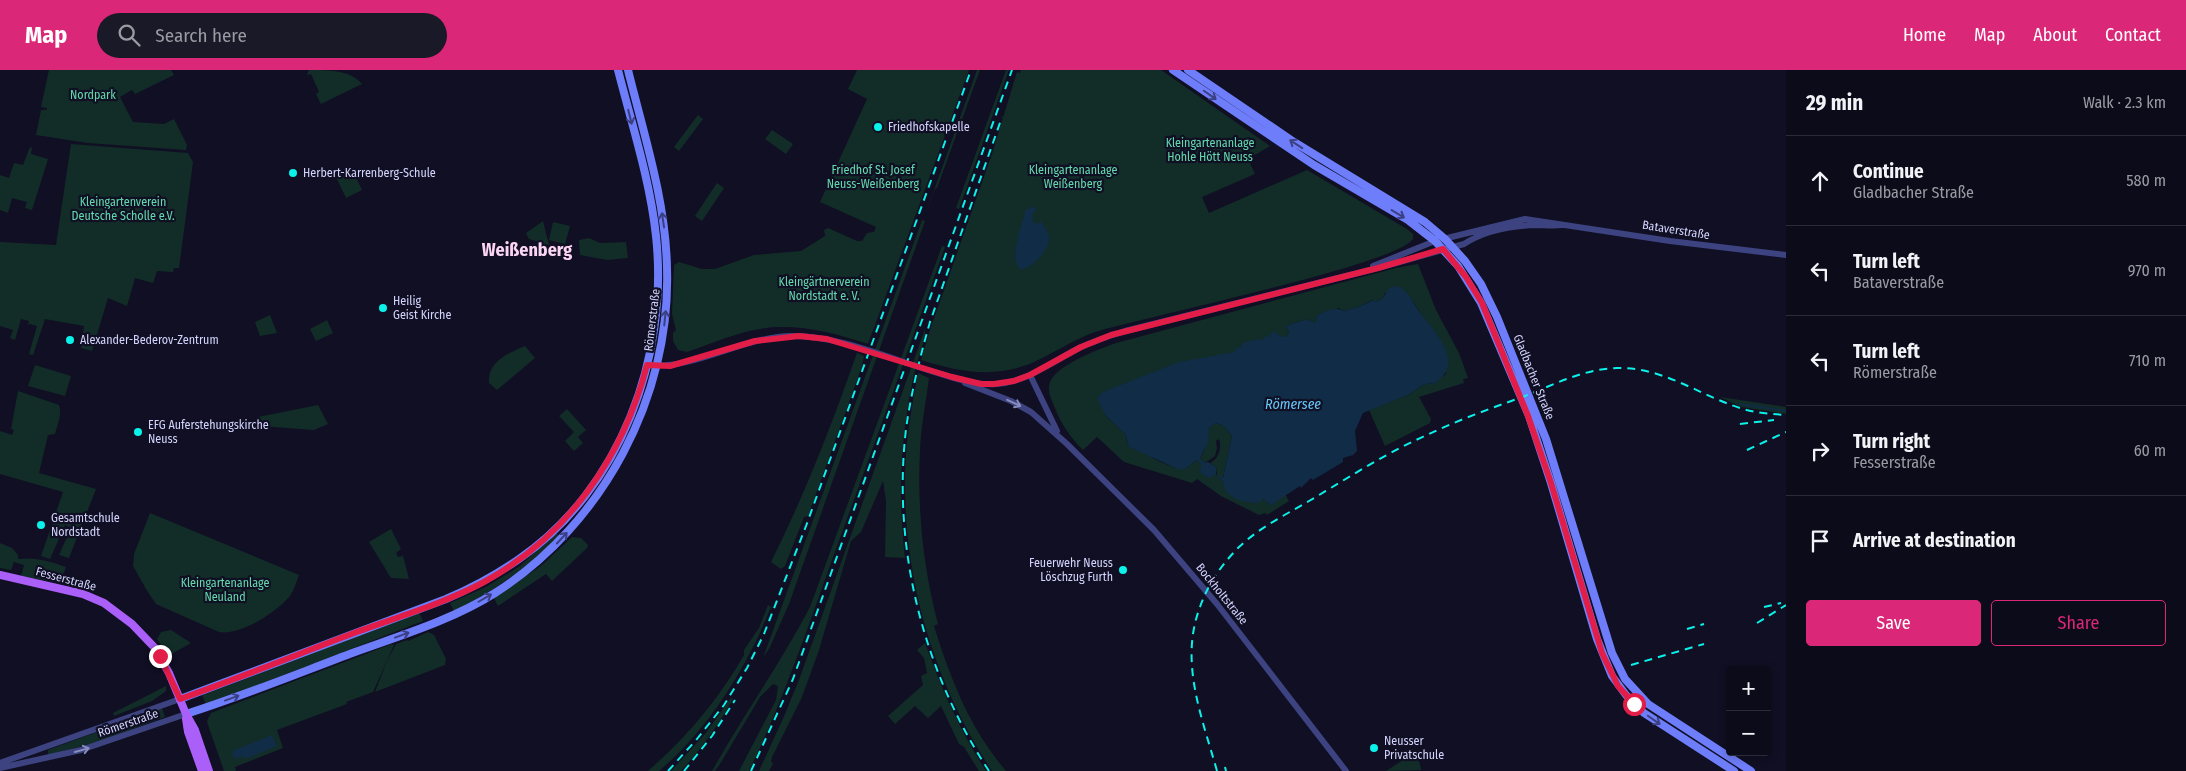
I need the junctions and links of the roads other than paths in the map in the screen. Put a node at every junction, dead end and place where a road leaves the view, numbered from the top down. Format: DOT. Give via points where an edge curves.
graph roads {
  1 [pos="618,70"];
  2 [pos="628,70"];
  3 [pos="1173,70"];
  4 [pos="1188,70"];
  5 [pos="1525,219"];
  6 [pos="1562,224"];
  7 [pos="1533,225"];
  8 [pos="1490,232"];
  9 [pos="1445,239"];
  10 [pos="1435,241"];
  11 [pos="1453,247"];
  12 [pos="1443,249"];
  13 [pos="1786,256"];
  14 [pos="1365,270"];
  15 [pos="647,365"];
  16 [pos="656,366"];
  17 [pos="1030,375"];
  18 [pos="952,377"];
  19 [pos="1067,444"];
  20 [pos="1559,476"];
  21 [pos="1551,483"];
  22 [pos="0,575"];
  23 [pos="180,699"];
  24 [pos="186,714"];
  25 [pos="0,763"];
  26 [pos="0,768"];
  27 [pos="202,771"];
  28 [pos="210,771"];
  29 [pos="1346,771"];
  30 [pos="1734,771"];
  31 [pos="1751,771"];
  1 -- 15 [label="main road, Römerstraße, one-way" via="650,200 656,238 657,307"];
  16 -- 2 [label="main road, Römerstraße, one-way" via="666,304 666,239"];
  3 -- 10 [label="main road, Gladbacher Straße, one-way" via="1291,150 1408,220"];
  9 -- 4 [label="main road, Gladbacher Straße, one-way" via="1408,211 1294,142"];
  5 -- 6 [label="street, Bataverstraße"];
  5 -- 7 [label="street"];
  5 -- 8 [label="street" via="1519,224"];
  5 -- 9 [label="street, Bataverstraße"];
  6 -- 7 [label="street, Bataverstraße"];
  6 -- 13 [label="street, Bataverstraße"];
  7 -- 8 [label="street, Bataverstraße"];
  8 -- 11 [label="street, Bataverstraße"];
  9 -- 10 [label="street, Bataverstraße"];
  9 -- 11 [label="main road, Gladbacher Straße"];
  10 -- 12 [label="main road, Gladbacher Straße"];
  10 -- 14 [label="street, Bataverstraße"];
  11 -- 12 [label="street, Bataverstraße"];
  11 -- 20 [label="main road, Gladbacher Straße" via="1474,272 1497,317 1538,415"];
  12 -- 14 [label="street, Bataverstraße"];
  12 -- 21 [label="main road, Gladbacher Straße" via="1482,303 1528,416"];
  14 -- 17 [label="street, Bataverstraße" via="1111,335 1081,347"];
  15 -- 16 [label="street, Bataverstraße"];
  15 -- 23 [label="main road, Römerstraße" via="633,411 599,476 556,528 520,559 483,582 446,599"];
  16 -- 18 [label="street, Bataverstraße" via="677,364 755,341 799,336 833,341"];
  24 -- 16 [label="main road, Römerstraße, one-way" via="453,615 518,577 563,538 603,487 637,424"];
  17 -- 18 [label="street, Bataverstraße" via="994,384"];
  17 -- 19 [label="street, Bockholtstraße" via="1050,420"];
  18 -- 19 [label="street, Bockholtstraße, one-way" via="1019,405"];
  19 -- 29 [label="street, Bockholtstraße" via="1142,517 1217,604"];
  20 -- 21 [label="main road"];
  20 -- 31 [label="main road, Gladbacher Straße" via="1610,650 1625,679 1648,704"];
  21 -- 30 [label="main road, Gladbacher Straße, one-way" via="1597,639 1618,686 1649,717"];
  22 -- 23 [label="main road, Fesserstraße" via="84,594 115,610 154,647"];
  23 -- 24 [label="main road, Fesserstraße"];
  23 -- 25 [label="street, Römerstraße"];
  26 -- 24 [label="street, Römerstraße, one-way" via="81,750"];
  24 -- 27 [label="main road, Fesserstraße" via="188,732"];
  24 -- 28 [label="main road, Fesserstraße"];
}
